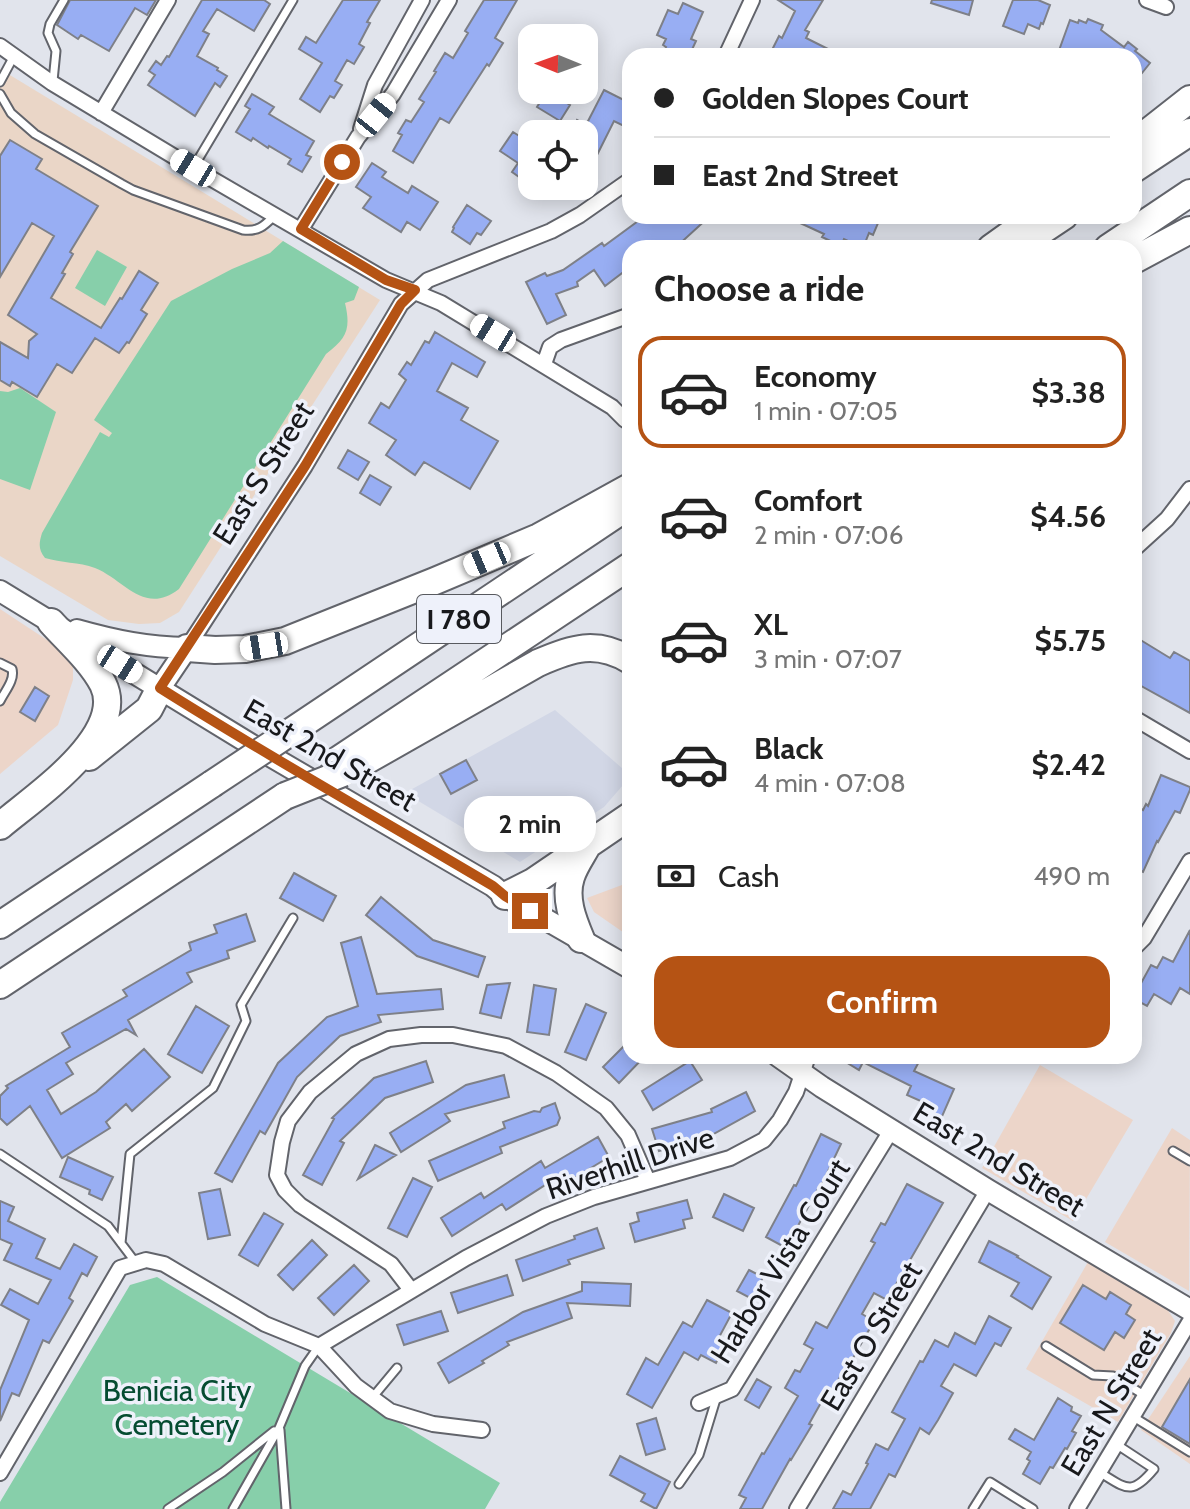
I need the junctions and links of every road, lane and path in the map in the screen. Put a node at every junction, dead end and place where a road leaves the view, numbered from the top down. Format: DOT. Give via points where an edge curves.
graph roads {
  1 [pos="64,0"];
  2 [pos="168,0"];
  3 [pos="293,0"];
  4 [pos="422,0"];
  5 [pos="449,0"];
  6 [pos="752,0"];
  7 [pos="1147,0"];
  8 [pos="1166,7"];
  9 [pos="0,46"];
  10 [pos="730,48"];
  11 [pos="14,56"];
  12 [pos="0,82"];
  13 [pos="52,83"];
  14 [pos="0,94"];
  15 [pos="1190,99"];
  16 [pos="101,113"];
  17 [pos="1190,132"];
  18 [pos="358,137"];
  19 [pos="1142,137"];
  20 [pos="1142,164"];
  21 [pos="193,168"];
  22 [pos="622,186"];
  23 [pos="1190,193"];
  24 [pos="275,214"];
  25 [pos="1024,224"];
  26 [pos="1052,224"];
  27 [pos="301,229"];
  28 [pos="1190,230"];
  29 [pos="1002,240"];
  30 [pos="1028,240"];
  31 [pos="1120,240"];
  32 [pos="1142,256"];
  33 [pos="415,290"];
  34 [pos="622,318"];
  35 [pos="544,364"];
  36 [pos="622,417"];
  37 [pos="1190,489"];
  38 [pos="622,491"];
  39 [pos="622,510"];
  40 [pos="1142,542"];
  41 [pos="622,572"];
  42 [pos="1,595"];
  43 [pos="51,622"];
  44 [pos="187,648"];
  45 [pos="622,656"];
  46 [pos="0,663"];
  47 [pos="160,688"];
  48 [pos="0,701"];
  49 [pos="1142,723"];
  50 [pos="1190,751"];
  51 [pos="75,763"];
  52 [pos="339,768"];
  53 [pos="622,822"];
  54 [pos="0,826"];
  55 [pos="588,846"];
  56 [pos="1190,861"];
  57 [pos="505,896"];
  58 [pos="293,918"];
  59 [pos="0,925"];
  60 [pos="581,939"];
  61 [pos="1142,940"];
  62 [pos="622,963"];
  63 [pos="0,985"];
  64 [pos="805,1064"];
  65 [pos="892,1129"];
  66 [pos="1173,1151"];
  67 [pos="0,1154"];
  68 [pos="1190,1161"];
  69 [pos="648,1181"];
  70 [pos="988,1190"];
  71 [pos="121,1243"];
  72 [pos="136,1263"];
  73 [pos="411,1290"];
  74 [pos="1190,1310"];
  75 [pos="1190,1321"];
  76 [pos="319,1346"];
  77 [pos="1046,1346"];
  78 [pos="397,1368"];
  79 [pos="1144,1395"];
  80 [pos="717,1396"];
  81 [pos="372,1398"];
  82 [pos="699,1403"];
  83 [pos="1132,1416"];
  84 [pos="279,1428"];
  85 [pos="482,1430"];
  86 [pos="1116,1444"];
  87 [pos="1190,1452"];
  88 [pos="1099,1472"];
  89 [pos="0,1473"];
  90 [pos="679,1484"];
  91 [pos="168,1509"];
  92 [pos="233,1509"];
  93 [pos="286,1509"];
  94 [pos="797,1509"];
  95 [pos="973,1509"];
  96 [pos="1033,1509"];
  97 [pos="1077,1509"];
  1 -- 13 [label="lane" via="48,33 56,51"];
  2 -- 16 [label="street"];
  3 -- 21 [label="lane"];
  4 -- 18 [label="street" via="375,85"];
  5 -- 18 [label="street" via="393,94"];
  6 -- 10 [label="street"];
  7 -- 8 [label="street"];
  9 -- 11 [label="street"];
  11 -- 12 [label="lane"];
  11 -- 13 [label="street"];
  13 -- 16 [label="street"];
  14 -- 24 [label="lane" via="11,113 35,134 133,190 243,230 258,230"];
  15 -- 19 [label="highway"];
  16 -- 21 [label="street"];
  17 -- 20 [label="highway"];
  18 -- 27 [label="street"];
  21 -- 24 [label="street"];
  22 -- 33 [label="street" via="551,231 428,280"];
  23 -- 31 [label="highway"];
  24 -- 27 [label="street"];
  25 -- 29 [label="highway"];
  26 -- 30 [label="highway"];
  27 -- 33 [label="street" via="386,280"];
  28 -- 32 [label="highway"];
  33 -- 35 [label="street"];
  33 -- 44 [label="street, East S Street" via="401,304 305,466"];
  34 -- 35 [label="street" via="561,340 550,347"];
  35 -- 36 [label="street"];
  37 -- 40 [label="street"];
  38 -- 44 [label="highway" via="539,537 285,641 245,649"];
  39 -- 59 [label="highway, I 780, bridge"];
  41 -- 52 [label="highway, I 780"];
  42 -- 43 [label="main road, East 2nd Street"];
  43 -- 44 [label="main road" via="121,642"];
  43 -- 47 [label="main road, East 2nd Street"];
  43 -- 51 [label="highway" via="90,666 107,697 97,734"];
  44 -- 47 [label="main road, East S Street"];
  45 -- 52 [label="highway" via="592,648 568,650"];
  46 -- 48 [label="lane" via="13,673"];
  47 -- 51 [label="highway" via="149,709"];
  47 -- 57 [label="main road, East 2nd Street"];
  49 -- 50 [label="street"];
  51 -- 54 [label="highway"];
  52 -- 63 [label="highway, bridge" via="285,796"];
  53 -- 55 [label="highway"];
  55 -- 57 [label="highway"];
  55 -- 60 [label="highway" via="568,891"];
  56 -- 61 [label="street"];
  57 -- 60 [label="main road, East 2nd Street"];
  58 -- 71 [label="lane" via="241,1005 246,1021 213,1088 130,1154"];
  60 -- 62 [label="main road, East 2nd Street"];
  64 -- 65 [label="main road, East 2nd Street" via="822,1087"];
  64 -- 69 [label="street, Riverhill Drive" via="793,1098 764,1140 730,1158"];
  65 -- 70 [label="main road, East 2nd Street"];
  65 -- 80 [label="street, Harbor Vista Court" via="732,1389"];
  66 -- 68 [label="lane"];
  67 -- 71 [label="lane" via="108,1226"];
  69 -- 73 [label="street, Riverhill Drive" via="546,1216"];
  69 -- 73 [label="street" via="628,1135 606,1108 506,1046 453,1035 421,1035 389,1039 356,1054 310,1092 288,1121 277,1175 300,1205 391,1264"];
  70 -- 74 [label="main road, East 2nd Street"];
  70 -- 94 [label="street, East O Street"];
  71 -- 72 [label="lane"];
  72 -- 76 [label="street" via="164,1264 265,1324"];
  72 -- 89 [label="street" via="120,1268"];
  73 -- 76 [label="street, Riverhill Drive"];
  75 -- 79 [label="street, East N Street"];
  76 -- 81 [label="street"];
  76 -- 84 [label="lane"];
  77 -- 79 [label="lane" via="1093,1375 1113,1376"];
  78 -- 81 [label="lane"];
  79 -- 83 [label="street, East N Street"];
  80 -- 82 [label="street, Harbor Vista Court"];
  80 -- 90 [label="lane" via="699,1455"];
  81 -- 85 [label="street" via="390,1411 433,1424"];
  83 -- 86 [label="street, East N Street"];
  83 -- 87 [label="lane"];
  84 -- 91 [label="lane"];
  84 -- 92 [label="lane"];
  84 -- 93 [label="lane"];
  86 -- 88 [label="street, East N Street"];
  86 -- 88 [label="lane" via="1154,1469 1134,1488"];
  88 -- 97 [label="street, East N Street"];
  95 -- 96 [label="lane" via="990,1482"];
}
